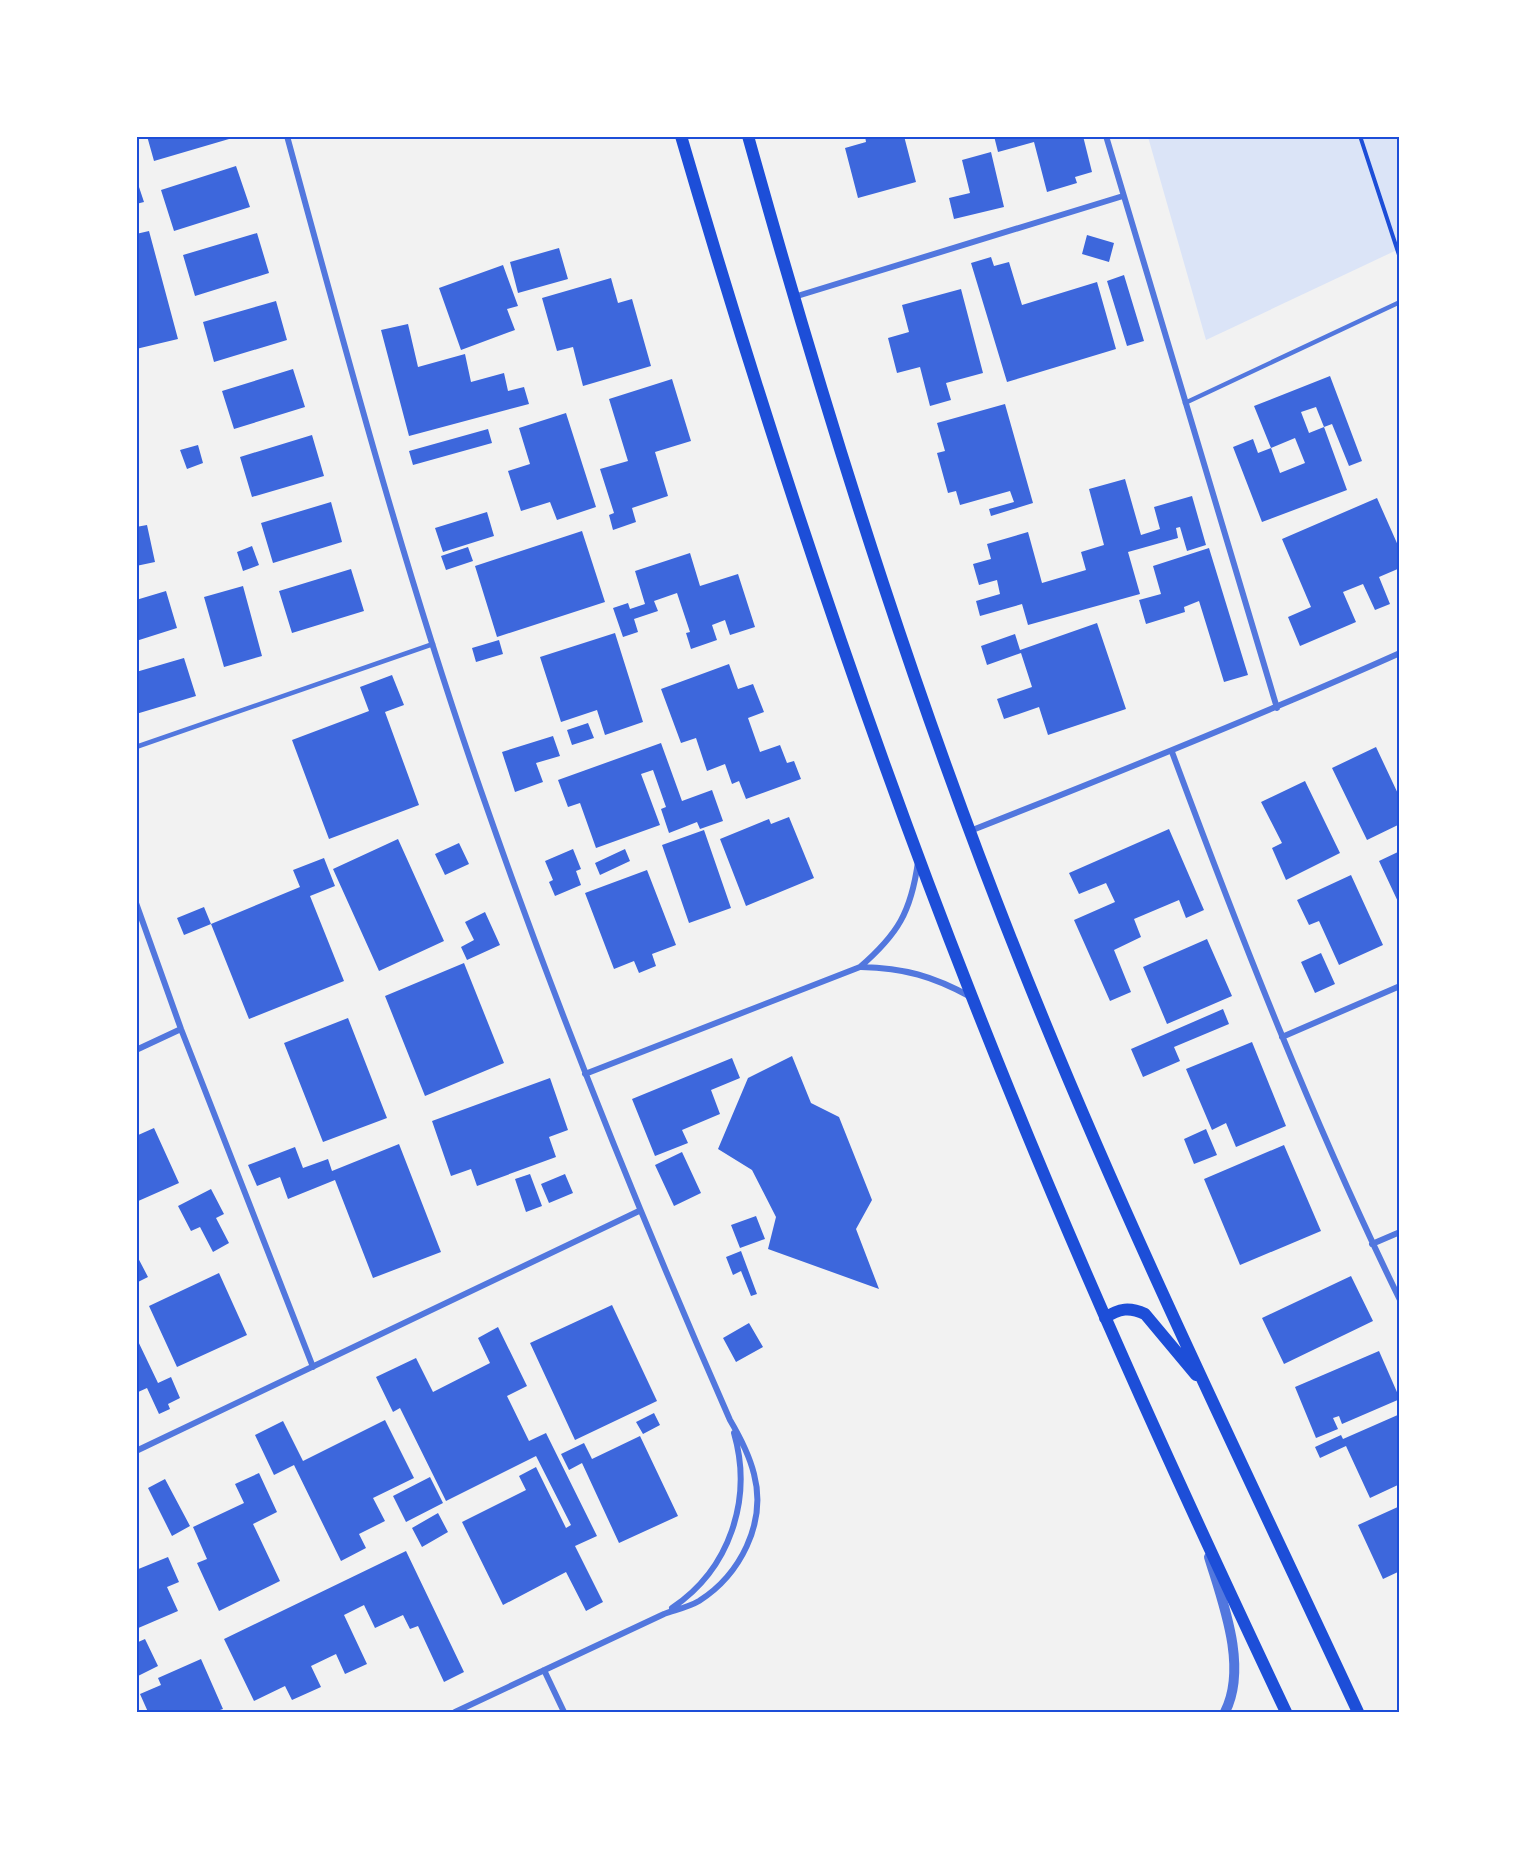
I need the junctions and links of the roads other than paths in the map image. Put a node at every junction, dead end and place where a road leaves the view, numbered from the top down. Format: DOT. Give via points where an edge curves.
graph roads {
  1 [pos="287,136"];
  2 [pos="681,136"];
  3 [pos="748,136"];
  4 [pos="1106,136"];
  5 [pos="1124,196"];
  6 [pos="793,297"];
  7 [pos="1400,302"];
  8 [pos="1185,403"];
  9 [pos="433,644"];
  10 [pos="1400,653"];
  11 [pos="1277,708"];
  12 [pos="136,747"];
  13 [pos="1172,752"];
  14 [pos="970,831"];
  15 [pos="919,858"];
  16 [pos="136,903"];
  17 [pos="860,967"];
  18 [pos="1400,986"];
  19 [pos="972,998"];
  20 [pos="181,1029"];
  21 [pos="1282,1037"];
  22 [pos="136,1050"];
  23 [pos="585,1074"];
  24 [pos="639,1211"];
  25 [pos="1400,1232"];
  26 [pos="1372,1244"];
  27 [pos="1400,1300"];
  28 [pos="1105,1318"];
  29 [pos="312,1367"];
  30 [pos="1209,1389"];
  31 [pos="730,1419"];
  32 [pos="136,1451"];
  33 [pos="1203,1537"];
  34 [pos="664,1614"];
  35 [pos="544,1670"];
  36 [pos="455,1713"];
  37 [pos="564,1713"];
  38 [pos="1225,1713"];
  39 [pos="1286,1713"];
  40 [pos="1358,1713"];
  1 -- 9 [label="street" via="382,479"];
  2 -- 15 [label="main road" via="784,474"];
  3 -- 6 [label="main road"];
  4 -- 5 [label="street"];
  5 -- 6 [label="street"];
  5 -- 8 [label="street"];
  6 -- 14 [label="main road" via="851,487"];
  7 -- 8 [label="lane"];
  8 -- 11 [label="street"];
  9 -- 12 [label="lane"];
  9 -- 23 [label="street" via="488,811"];
  10 -- 11 [label="street"];
  11 -- 13 [label="street"];
  13 -- 14 [label="street"];
  13 -- 21 [label="street"];
  14 -- 30 [label="main road" via="1124,1211"];
  15 -- 17 [label="street" via="914,890 903,920 884,946"];
  15 -- 19 [label="main road"];
  16 -- 20 [label="street"];
  17 -- 19 [label="street" via="919,974"];
  17 -- 23 [label="street"];
  18 -- 21 [label="street"];
  19 -- 28 [label="main road"];
  20 -- 22 [label="street"];
  20 -- 29 [label="street"];
  21 -- 26 [label="street"];
  23 -- 24 [label="street"];
  24 -- 29 [label="street"];
  24 -- 31 [label="street"];
  25 -- 26 [label="street"];
  26 -- 27 [label="street"];
  28 -- 30 [label="main road" via="1124,1309 1145,1314"];
  28 -- 33 [label="main road"];
  29 -- 32 [label="street"];
  30 -- 40 [label="main road"];
  31 -- 34 [label="street" via="741,1472 736,1520 717,1564 702,1584"];
  31 -- 34 [label="street" via="755,1476 757,1506 752,1535 740,1562 721,1585 697,1603"];
  33 -- 38 [label="street" via="1230,1624 1235,1665"];
  33 -- 39 [label="main road"];
  34 -- 35 [label="street"];
  35 -- 36 [label="street"];
  35 -- 37 [label="street"];
}
